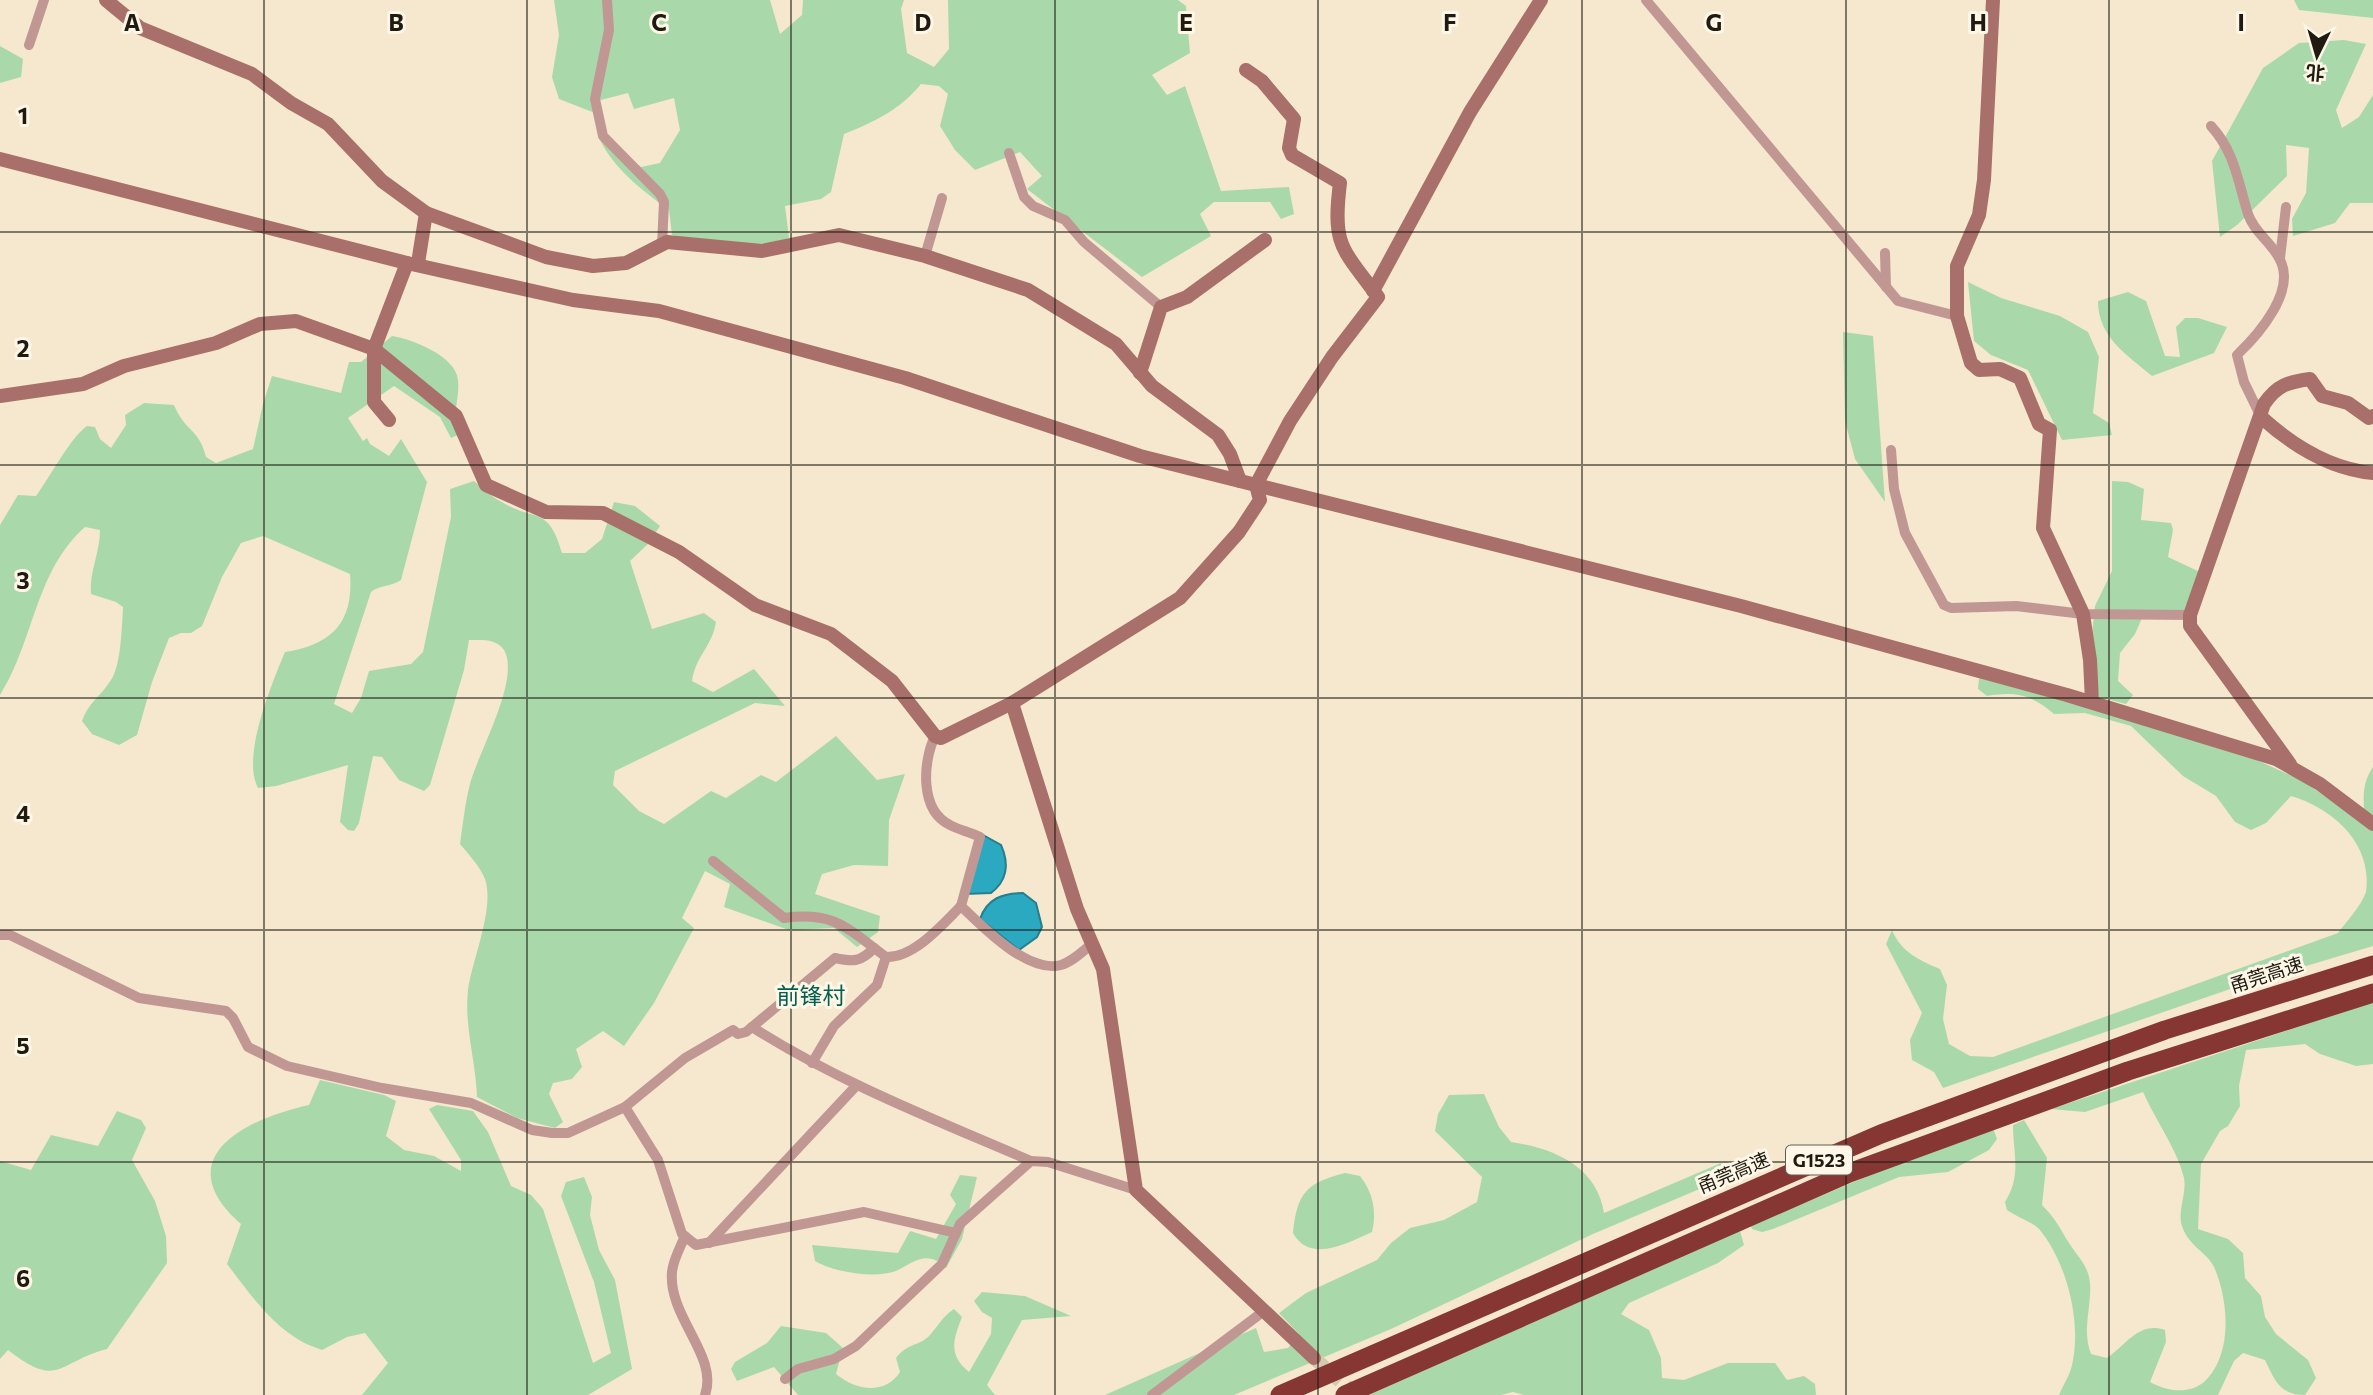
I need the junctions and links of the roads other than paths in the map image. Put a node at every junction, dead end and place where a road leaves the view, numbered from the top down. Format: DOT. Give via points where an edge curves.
graph roads {
  1 [pos="44,0"];
  2 [pos="106,0"];
  3 [pos="607,0"];
  4 [pos="1541,0"];
  5 [pos="1646,0"];
  6 [pos="1993,0"];
  7 [pos="29,45"];
  8 [pos="1246,70"];
  9 [pos="2211,126"];
  10 [pos="1009,153"];
  11 [pos="0,159"];
  12 [pos="942,198"];
  13 [pos="2286,207"];
  14 [pos="426,213"];
  15 [pos="1265,240"];
  16 [pos="662,244"];
  17 [pos="1885,253"];
  18 [pos="925,256"];
  19 [pos="2280,258"];
  20 [pos="412,263"];
  21 [pos="1886,287"];
  22 [pos="1373,291"];
  23 [pos="1161,307"];
  24 [pos="1957,316"];
  25 [pos="374,349"];
  26 [pos="1140,373"];
  27 [pos="0,397"];
  28 [pos="2373,416"];
  29 [pos="2261,417"];
  30 [pos="389,420"];
  31 [pos="1891,450"];
  32 [pos="2373,472"];
  33 [pos="1240,481"];
  34 [pos="1256,485"];
  35 [pos="2083,614"];
  36 [pos="2190,615"];
  37 [pos="2092,702"];
  38 [pos="1012,703"];
  39 [pos="935,736"];
  40 [pos="2292,768"];
  41 [pos="2373,824"];
  42 [pos="713,861"];
  43 [pos="961,906"];
  44 [pos="0,935"];
  45 [pos="1093,943"];
  46 [pos="874,948"];
  47 [pos="886,957"];
  48 [pos="2373,965"];
  49 [pos="2373,993"];
  50 [pos="752,1027"];
  51 [pos="812,1063"];
  52 [pos="856,1086"];
  53 [pos="625,1107"];
  54 [pos="1031,1161"];
  55 [pos="1136,1190"];
  56 [pos="956,1233"];
  57 [pos="685,1236"];
  58 [pos="709,1243"];
  59 [pos="1264,1311"];
  60 [pos="1314,1358"];
  61 [pos="785,1379"];
  62 [pos="705,1395"];
  63 [pos="1152,1395"];
  64 [pos="1280,1395"];
  65 [pos="1345,1395"];
  1 -- 7 [label="street"];
  2 -- 14 [label="street" via="140,28 253,74 328,124 382,181"];
  3 -- 16 [label="street" via="609,30 595,99 603,136 664,202"];
  4 -- 22 [label="street" via="1470,111"];
  5 -- 21 [label="street"];
  6 -- 24 [label="street" via="1984,180 1974,231 1960,254"];
  8 -- 22 [label="street" via="1262,80 1294,119 1292,155 1339,183 1335,224 1340,245"];
  9 -- 19 [label="street" via="2234,159 2249,217"];
  10 -- 23 [label="street" via="1024,197 1065,220 1084,242"];
  11 -- 20 [label="street"];
  12 -- 18 [label="street"];
  13 -- 19 [label="street"];
  14 -- 16 [label="street" via="546,257 593,267 625,263"];
  14 -- 20 [label="street"];
  15 -- 23 [label="street" via="1187,298"];
  16 -- 18 [label="street" via="762,251 839,235"];
  17 -- 21 [label="street"];
  18 -- 26 [label="street" via="1028,290 1116,344"];
  19 -- 29 [label="street" via="2283,276 2270,318 2237,355"];
  20 -- 25 [label="street"];
  20 -- 33 [label="street" via="573,300 659,311 905,377 1140,456"];
  21 -- 24 [label="street" via="1898,301"];
  22 -- 34 [label="street" via="1378,297 1297,410"];
  23 -- 26 [label="street"];
  24 -- 35 [label="street" via="1971,363 1979,370 2000,369 2020,378 2039,424 2050,430 2043,528"];
  25 -- 27 [label="street" via="296,321 260,324 216,343 124,366 83,384"];
  25 -- 30 [label="street" via="374,402"];
  25 -- 39 [label="street" via="456,416 486,485 546,512 603,513 679,552 755,605 831,634 892,681"];
  26 -- 33 [label="street" via="1218,435"];
  28 -- 29 [label="street" via="2322,396 2310,379 2290,381 2273,390"];
  29 -- 32 [label="street" via="2299,448"];
  29 -- 36 [label="street"];
  31 -- 35 [label="street" via="1905,533 1944,605 2016,606"];
  33 -- 34 [label="street"];
  34 -- 37 [label="street" via="1741,606"];
  34 -- 38 [label="street" via="1260,500 1239,532 1180,598"];
  35 -- 36 [label="street"];
  35 -- 37 [label="street"];
  36 -- 40 [label="street" via="2190,626"];
  37 -- 40 [label="street" via="2197,732"];
  38 -- 39 [label="street" via="941,738"];
  38 -- 45 [label="street" via="1077,909"];
  39 -- 43 [label="street" via="926,754 933,809 949,825 980,837"];
  40 -- 41 [label="street"];
  42 -- 46 [label="street" via="784,918 839,921"];
  43 -- 45 [label="street" via="1004,945 1042,964 1065,964"];
  43 -- 47 [label="street" via="913,947"];
  44 -- 53 [label="street" via="10,935 139,998 226,1012 248,1046 287,1066 471,1103 532,1130 552,1133 568,1133"];
  45 -- 55 [label="street" via="1103,969"];
  46 -- 47 [label="street"];
  46 -- 50 [label="street" via="853,962 835,958"];
  47 -- 51 [label="street" via="877,985 834,1026"];
  48 -- 64 [label="highway, 甬莞高速 / G1523" via="2165,1030 1881,1134"];
  49 -- 65 [label="highway, G1523" via="2128,1071 1849,1172"];
  50 -- 51 [label="street"];
  50 -- 53 [label="street" via="738,1034 733,1030 685,1058"];
  51 -- 52 [label="street"];
  52 -- 54 [label="street"];
  52 -- 58 [label="street"];
  53 -- 57 [label="street" via="658,1160"];
  54 -- 55 [label="street" via="1048,1162"];
  54 -- 56 [label="street" via="960,1224"];
  55 -- 59 [label="street"];
  56 -- 58 [label="street" via="864,1212"];
  56 -- 61 [label="street" via="942,1264 856,1346 834,1359 798,1369"];
  57 -- 58 [label="street" via="696,1245"];
  57 -- 62 [label="street" via="674,1261 673,1289 679,1314 708,1370"];
  59 -- 60 [label="street"];
  59 -- 63 [label="street"];
}
